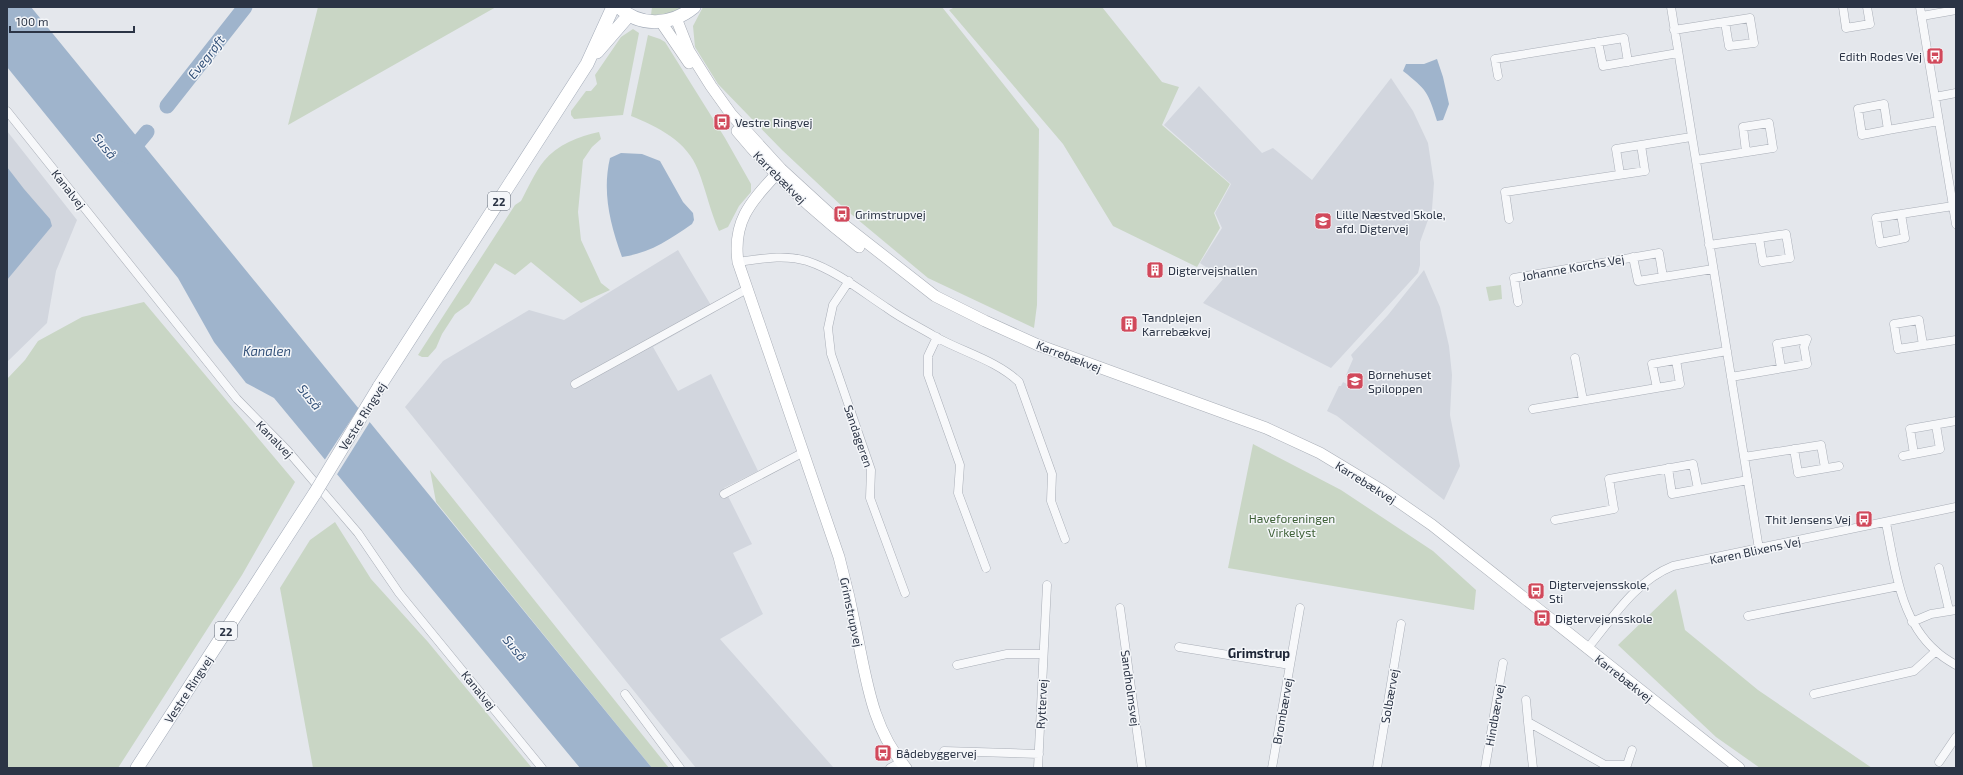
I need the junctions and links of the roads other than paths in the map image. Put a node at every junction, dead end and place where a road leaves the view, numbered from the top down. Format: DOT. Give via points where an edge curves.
graph roads {
  1 [pos="613,7"];
  2 [pos="694,7"];
  3 [pos="1670,7"];
  4 [pos="1843,7"];
  5 [pos="1867,7"];
  6 [pos="1920,7"];
  7 [pos="1956,10"];
  8 [pos="624,11"];
  9 [pos="1922,16"];
  10 [pos="676,18"];
  11 [pos="661,22"];
  12 [pos="1725,22"];
  13 [pos="1674,30"];
  14 [pos="1598,42"];
  15 [pos="1678,54"];
  16 [pos="1628,62"];
  17 [pos="587,64"];
  18 [pos="1498,76"];
  19 [pos="1956,93"];
  20 [pos="1935,96"];
  21 [pos="7,111"];
  22 [pos="1939,121"];
  23 [pos="1888,130"];
  24 [pos="1692,137"];
  25 [pos="1641,145"];
  26 [pos="1746,152"];
  27 [pos="1696,160"];
  28 [pos="778,172"];
  29 [pos="1620,174"];
  30 [pos="1953,206"];
  31 [pos="1901,214"];
  32 [pos="1509,219"];
  33 [pos="1956,224"];
  34 [pos="1760,238"];
  35 [pos="1709,246"];
  36 [pos="1634,257"];
  37 [pos="738,262"];
  38 [pos="1713,269"];
  39 [pos="1663,277"];
  40 [pos="849,281"];
  41 [pos="747,289"];
  42 [pos="935,296"];
  43 [pos="1518,302"];
  44 [pos="937,337"];
  45 [pos="1956,340"];
  46 [pos="1923,345"];
  47 [pos="1727,351"];
  48 [pos="1575,358"];
  49 [pos="1676,360"];
  50 [pos="1781,368"];
  51 [pos="1731,377"];
  52 [pos="575,384"];
  53 [pos="1657,388"];
  54 [pos="1583,400"];
  55 [pos="1533,409"];
  56 [pos="1956,421"];
  57 [pos="1936,425"];
  58 [pos="1794,449"];
  59 [pos="804,452"];
  60 [pos="1914,454"];
  61 [pos="1903,456"];
  62 [pos="1744,457"];
  63 [pos="1839,466"];
  64 [pos="1668,468"];
  65 [pos="1825,468"];
  66 [pos="1748,480"];
  67 [pos="1698,489"];
  68 [pos="724,494"];
  69 [pos="1956,507"];
  70 [pos="1556,520"];
  71 [pos="1886,522"];
  72 [pos="1065,539"];
  73 [pos="1759,550"];
  74 [pos="986,568"];
  75 [pos="1939,568"];
  76 [pos="1047,585"];
  77 [pos="1899,586"];
  78 [pos="905,593"];
  79 [pos="1120,608"];
  80 [pos="1300,608"];
  81 [pos="1952,610"];
  82 [pos="1748,616"];
  83 [pos="1912,622"];
  84 [pos="1401,624"];
  85 [pos="1179,647"];
  86 [pos="1587,649"];
  87 [pos="1936,651"];
  88 [pos="1044,654"];
  89 [pos="1503,663"];
  90 [pos="958,665"];
  91 [pos="1290,665"];
  92 [pos="1956,665"];
  93 [pos="624,694"];
  94 [pos="1814,694"];
  95 [pos="1526,700"];
  96 [pos="1528,722"];
  97 [pos="1956,737"];
  98 [pos="1632,750"];
  99 [pos="944,751"];
  100 [pos="1039,754"];
  101 [pos="1939,762"];
  102 [pos="903,765"];
  103 [pos="1626,766"];
  104 [pos="137,768"];
  105 [pos="542,768"];
  106 [pos="680,768"];
  107 [pos="890,768"];
  108 [pos="1038,768"];
  109 [pos="1142,768"];
  110 [pos="1272,768"];
  111 [pos="1377,768"];
  112 [pos="1485,768"];
  113 [pos="1533,768"];
  114 [pos="1739,768"];
  1 -- 17 [label="main road, Vestre Ringvej / 22"];
  2 -- 10 [label="main road, 22"];
  3 -- 13 [label="street"];
  4 -- 5 [label="street" via="1846,28 1870,24"];
  6 -- 9 [label="street"];
  7 -- 9 [label="street"];
  8 -- 11 [label="main road, 22" via="645,21"];
  8 -- 17 [label="main road, Vestre Ringvej / 22"];
  9 -- 20 [label="street"];
  10 -- 11 [label="main road, 22"];
  10 -- 28 [label="street, Karrebækvej" via="689,51 711,86"];
  11 -- 28 [label="street, Karrebækvej" via="727,118"];
  12 -- 13 [label="street"];
  13 -- 15 [label="street"];
  14 -- 16 [label="street" via="1603,66"];
  14 -- 16 [label="street" via="1624,38"];
  14 -- 18 [label="street" via="1495,59"];
  15 -- 16 [label="street"];
  15 -- 24 [label="street"];
  17 -- 104 [label="main road, Vestre Ringvej / 22, bridge"];
  19 -- 20 [label="street"];
  20 -- 22 [label="street"];
  21 -- 105 [label="street, Kanalvej" via="237,399 287,450 358,533 399,593"];
  22 -- 23 [label="street"];
  22 -- 30 [label="street"];
  23 -- 23 [label="street" via="1884,104 1858,109 1862,134"];
  24 -- 25 [label="street"];
  24 -- 27 [label="street"];
  25 -- 29 [label="street" via="1616,149"];
  25 -- 29 [label="street" via="1645,171"];
  26 -- 26 [label="street" via="1773,148 1769,123 1743,127"];
  26 -- 27 [label="street"];
  27 -- 35 [label="street"];
  28 -- 37 [label="street, Grimstrupvej" via="752,201 738,228"];
  28 -- 42 [label="street, Karrebækvej"];
  28 -- 42 [label="street, Karrebækvej" via="819,216 877,260"];
  29 -- 32 [label="street" via="1505,192"];
  30 -- 31 [label="street"];
  30 -- 33 [label="street"];
  34 -- 34 [label="street" via="1763,262 1790,258 1786,234"];
  34 -- 35 [label="street"];
  35 -- 38 [label="street"];
  36 -- 39 [label="street, Johanne Korchs Vej" via="1638,281"];
  36 -- 39 [label="street, Johanne Korchs Vej" via="1659,253"];
  36 -- 43 [label="street, Johanne Korchs Vej" via="1514,278"];
  37 -- 40 [label="street" via="782,257 805,261"];
  37 -- 41 [label="street, Grimstrupvej"];
  38 -- 39 [label="street, Johanne Korchs Vej"];
  38 -- 47 [label="street"];
  40 -- 44 [label="street" via="889,310"];
  40 -- 78 [label="street, Sandageren" via="833,305 828,328 831,354 871,470 870,498"];
  41 -- 52 [label="street"];
  41 -- 59 [label="street, Grimstrupvej"];
  42 -- 86 [label="street, Karrebækvej" via="1038,345 1266,428 1320,453 1383,491 1432,525"];
  44 -- 72 [label="street" via="1009,372 1019,382 1052,474 1051,501"];
  44 -- 74 [label="street" via="928,356 928,375 960,465 958,492"];
  45 -- 46 [label="street"];
  46 -- 46 [label="street" via="1919,320 1894,324 1898,349"];
  47 -- 49 [label="street"];
  47 -- 51 [label="street"];
  48 -- 54 [label="street"];
  49 -- 53 [label="street" via="1680,384"];
  49 -- 53 [label="street" via="1652,364"];
  50 -- 50 [label="street" via="1807,364 1804,347 1807,339 1777,344"];
  50 -- 51 [label="street"];
  51 -- 62 [label="street"];
  53 -- 54 [label="street"];
  54 -- 55 [label="street"];
  56 -- 57 [label="street"];
  57 -- 60 [label="street" via="1940,449"];
  57 -- 60 [label="street" via="1910,429"];
  58 -- 62 [label="street"];
  58 -- 65 [label="street" via="1821,444"];
  58 -- 65 [label="street" via="1798,473"];
  59 -- 68 [label="street"];
  59 -- 102 [label="street, Grimstrupvej" via="839,558 874,714"];
  60 -- 61 [label="street"];
  62 -- 66 [label="street"];
  63 -- 65 [label="street"];
  64 -- 67 [label="street" via="1693,464"];
  64 -- 67 [label="street" via="1672,494"];
  64 -- 70 [label="street" via="1609,479 1614,509"];
  66 -- 67 [label="street"];
  66 -- 73 [label="street"];
  69 -- 71 [label="street, Karen Blixens Vej"];
  71 -- 73 [label="street, Karen Blixens Vej"];
  71 -- 77 [label="street"];
  73 -- 86 [label="street, Karen Blixens Vej" via="1673,566 1658,572 1630,596"];
  75 -- 81 [label="street"];
  76 -- 88 [label="street, Ryttervej"];
  77 -- 82 [label="street"];
  77 -- 83 [label="street"];
  79 -- 109 [label="street, Sandholmsvej"];
  80 -- 91 [label="street, Brombærvej"];
  81 -- 83 [label="street" via="1930,614"];
  83 -- 87 [label="street"];
  84 -- 111 [label="street, Solbærvej"];
  85 -- 91 [label="street"];
  86 -- 114 [label="street, Karrebækvej"];
  87 -- 92 [label="street"];
  87 -- 94 [label="street" via="1914,671"];
  88 -- 90 [label="street" via="1007,654"];
  88 -- 100 [label="street, Ryttervej"];
  89 -- 112 [label="street, Hindbærvej"];
  91 -- 110 [label="street, Brombærvej"];
  93 -- 106 [label="street"];
  95 -- 96 [label="street"];
  96 -- 103 [label="street" via="1605,765"];
  96 -- 113 [label="street"];
  97 -- 101 [label="street"];
  98 -- 103 [label="street"];
  99 -- 100 [label="street"];
  100 -- 108 [label="street, Ryttervej"];
  102 -- 107 [label="street"];
}
